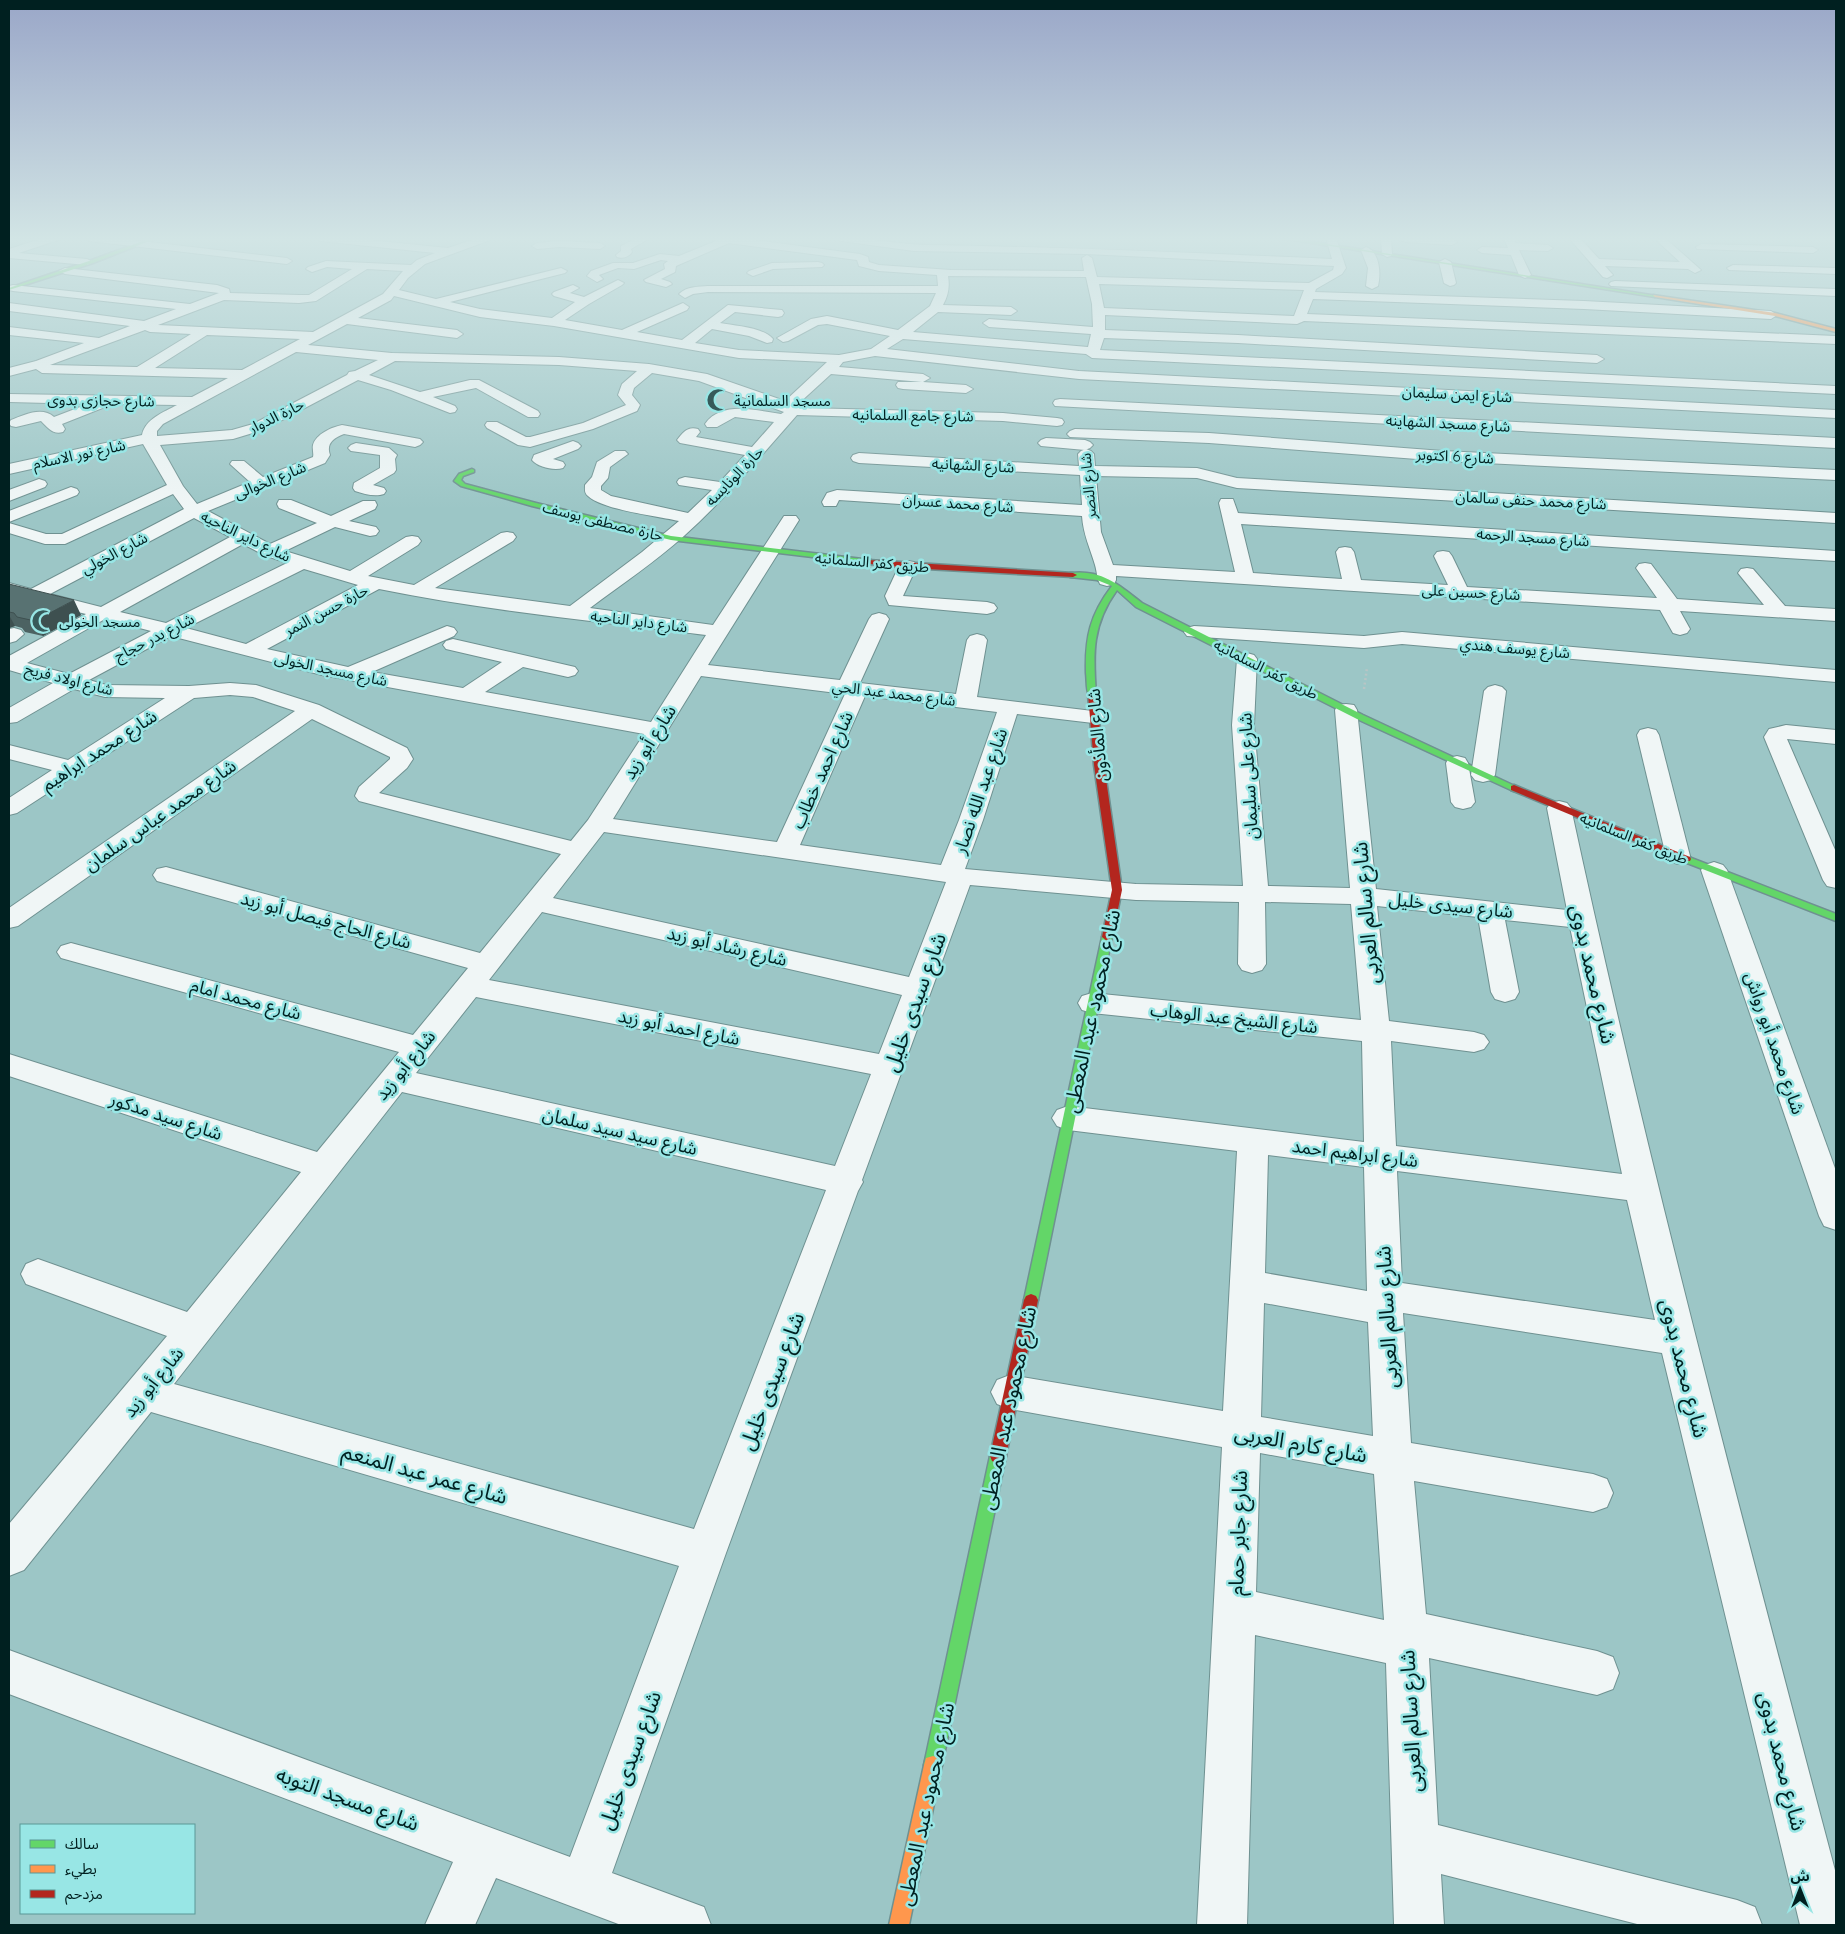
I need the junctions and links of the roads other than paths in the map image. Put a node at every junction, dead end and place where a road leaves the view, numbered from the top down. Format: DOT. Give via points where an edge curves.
graph roads {
  1 [pos="136,328"];
  2 [pos="170,328"];
  3 [pos="402,328"];
  4 [pos="579,328"];
  5 [pos="599,328"];
  6 [pos="634,328"];
  7 [pos="706,328"];
  8 [pos="727,328"];
  9 [pos="803,328"];
  10 [pos="868,328"];
  11 [pos="911,328"];
  12 [pos="1097,328"];
  13 [pos="1139,328"];
  14 [pos="1261,328"];
  15 [pos="1730,328"];
  16 [pos="1818,328"];
  17 [pos="318,329"];
  18 [pos="596,330"];
  19 [pos="9,331"];
  20 [pos="204,331"];
  21 [pos="1367,333"];
  22 [pos="457,334"];
  23 [pos="623,334"];
  24 [pos="1836,334"];
  25 [pos="902,335"];
  26 [pos="783,338"];
  27 [pos="767,339"];
  28 [pos="1486,340"];
  29 [pos="101,341"];
  30 [pos="130,343"];
  31 [pos="685,344"];
  32 [pos="160,345"];
  33 [pos="526,345"];
  34 [pos="180,346"];
  35 [pos="296,348"];
  36 [pos="874,352"];
  37 [pos="1093,352"];
  38 [pos="1492,353"];
  39 [pos="752,356"];
  40 [pos="392,357"];
  41 [pos="460,359"];
  42 [pos="839,359"];
  43 [pos="1608,360"];
  44 [pos="9,364"];
  45 [pos="500,364"];
  46 [pos="29,367"];
  47 [pos="650,368"];
  48 [pos="827,370"];
  49 [pos="140,371"];
  50 [pos="9,372"];
  51 [pos="243,374"];
  52 [pos="1078,374"];
  53 [pos="354,375"];
  54 [pos="702,377"];
  55 [pos="473,378"];
  56 [pos="923,378"];
  57 [pos="897,384"];
  58 [pos="1836,390"];
  59 [pos="419,396"];
  60 [pos="9,398"];
  61 [pos="111,400"];
  62 [pos="193,401"];
  63 [pos="1060,403"];
  64 [pos="450,409"];
  65 [pos="788,412"];
  66 [pos="533,414"];
  67 [pos="1836,414"];
  68 [pos="964,416"];
  69 [pos="979,416"];
  70 [pos="1057,422"];
  71 [pos="16,423"];
  72 [pos="712,424"];
  73 [pos="492,425"];
  74 [pos="970,429"];
  75 [pos="572,431"];
  76 [pos="694,432"];
  77 [pos="1080,439"];
  78 [pos="1228,439"];
  79 [pos="151,441"];
  80 [pos="415,442"];
  81 [pos="1046,443"];
  82 [pos="1836,443"];
  83 [pos="320,445"];
  84 [pos="710,445"];
  85 [pos="1306,445"];
  86 [pos="37,451"];
  87 [pos="692,452"];
  88 [pos="758,452"];
  89 [pos="620,454"];
  90 [pos="1230,455"];
  91 [pos="138,458"];
  92 [pos="858,458"];
  93 [pos="1312,462"];
  94 [pos="238,464"];
  95 [pos="557,465"];
  96 [pos="9,469"];
  97 [pos="472,472"];
  98 [pos="1088,472"];
  99 [pos="1836,476"];
  100 [pos="44,479"];
  101 [pos="1226,481"];
  102 [pos="685,482"];
  103 [pos="262,484"];
  104 [pos="176,487"];
  105 [pos="724,487"];
  106 [pos="71,492"];
  107 [pos="9,496"];
  108 [pos="830,502"];
  109 [pos="285,504"];
  110 [pos="194,511"];
  111 [pos="1090,511"];
  112 [pos="369,514"];
  113 [pos="1836,518"];
  114 [pos="692,520"];
  115 [pos="790,520"];
  116 [pos="332,522"];
  117 [pos="11,527"];
  118 [pos="243,536"];
  119 [pos="506,537"];
  120 [pos="671,538"];
  121 [pos="412,541"];
  122 [pos="270,550"];
  123 [pos="769,551"];
  124 [pos="1344,552"];
  125 [pos="1443,556"];
  126 [pos="1836,556"];
  127 [pos="302,563"];
  128 [pos="908,566"];
  129 [pos="1645,568"];
  130 [pos="1748,573"];
  131 [pos="352,578"];
  132 [pos="1245,578"];
  133 [pos="1110,579"];
  134 [pos="376,583"];
  135 [pos="1354,585"];
  136 [pos="9,589"];
  137 [pos="417,591"];
  138 [pos="1460,592"];
  139 [pos="33,595"];
  140 [pos="1554,597"];
  141 [pos="1668,604"];
  142 [pos="987,608"];
  143 [pos="1779,611"];
  144 [pos="103,613"];
  145 [pos="572,613"];
  146 [pos="1836,615"];
  147 [pos="1564,617"];
  148 [pos="879,619"];
  149 [pos="1680,629"];
  150 [pos="168,630"];
  151 [pos="717,630"];
  152 [pos="1194,632"];
  153 [pos="977,640"];
  154 [pos="249,650"];
  155 [pos="1247,659"];
  156 [pos="519,660"];
  157 [pos="9,664"];
  158 [pos="694,669"];
  159 [pos="29,670"];
  160 [pos="568,671"];
  161 [pos="350,674"];
  162 [pos="1836,676"];
  163 [pos="9,682"];
  164 [pos="69,682"];
  165 [pos="853,688"];
  166 [pos="1494,691"];
  167 [pos="190,692"];
  168 [pos="467,695"];
  169 [pos="965,702"];
  170 [pos="1009,707"];
  171 [pos="311,710"];
  172 [pos="1346,710"];
  173 [pos="9,717"];
  174 [pos="1093,717"];
  175 [pos="657,730"];
  176 [pos="1648,735"];
  177 [pos="1836,737"];
  178 [pos="9,752"];
  179 [pos="1457,763"];
  180 [pos="71,768"];
  181 [pos="1483,775"];
  182 [pos="1463,802"];
  183 [pos="9,808"];
  184 [pos="1559,808"];
  185 [pos="598,824"];
  186 [pos="576,850"];
  187 [pos="785,851"];
  188 [pos="1678,856"];
  189 [pos="1714,870"];
  190 [pos="166,875"];
  191 [pos="955,875"];
  192 [pos="1836,880"];
  193 [pos="1117,890"];
  194 [pos="1254,893"];
  195 [pos="1363,896"];
  196 [pos="535,902"];
  197 [pos="1490,909"];
  198 [pos="1836,918"];
  199 [pos="9,920"];
  200 [pos="1581,920"];
  201 [pos="72,952"];
  202 [pos="486,964"];
  203 [pos="1252,964"];
  204 [pos="468,986"];
  205 [pos="919,989"];
  206 [pos="1505,992"];
  207 [pos="1092,1003"];
  208 [pos="1375,1031"];
  209 [pos="1474,1042"];
  210 [pos="420,1047"];
  211 [pos="9,1065"];
  212 [pos="890,1067"];
  213 [pos="394,1079"];
  214 [pos="1068,1118"];
  215 [pos="1253,1140"];
  216 [pos="1379,1156"];
  217 [pos="324,1167"];
  218 [pos="847,1182"];
  219 [pos="1642,1189"];
  220 [pos="1836,1216"];
  221 [pos="38,1274"];
  222 [pos="1247,1285"];
  223 [pos="1385,1303"];
  224 [pos="194,1330"];
  225 [pos="1677,1339"];
  226 [pos="1010,1392"];
  227 [pos="144,1393"];
  228 [pos="1241,1433"];
  229 [pos="1393,1459"];
  230 [pos="1593,1493"];
  231 [pos="705,1553"];
  232 [pos="9,1556"];
  233 [pos="1234,1609"];
  234 [pos="1406,1638"];
  235 [pos="9,1672"];
  236 [pos="1597,1673"];
  237 [pos="1415,1843"];
  238 [pos="484,1849"];
  239 [pos="583,1887"];
  240 [pos="450,1925"];
  241 [pos="686,1925"];
  242 [pos="900,1925"];
  243 [pos="1222,1925"];
  244 [pos="1419,1925"];
  245 [pos="1736,1925"];
  246 [pos="1825,1925"];
  1 -- 29 [label="street"];
  2 -- 20 [label="street"];
  3 -- 22 [label="street"];
  4 -- 18 [label="street"];
  5 -- 18 [label="street"];
  6 -- 23 [label="street"];
  7 -- 31 [label="street"];
  8 -- 27 [label="street"];
  9 -- 26 [label="street"];
  10 -- 25 [label="street"];
  11 -- 25 [label="street"];
  12 -- 37 [label="street"];
  13 -- 38 [label="street" via="1188,337"];
  14 -- 21 [label="street"];
  15 -- 24 [label="street"];
  16 -- 24 [label="street"];
  17 -- 20 [label="street"];
  17 -- 35 [label="street"];
  18 -- 23 [label="street"];
  19 -- 29 [label="street"];
  20 -- 34 [label="street"];
  23 -- 31 [label="street"];
  25 -- 36 [label="street"];
  25 -- 37 [label="street"];
  28 -- 38 [label="street"];
  29 -- 30 [label="street"];
  29 -- 46 [label="street"];
  31 -- 39 [label="street"];
  32 -- 34 [label="street"];
  33 -- 45 [label="street"];
  34 -- 49 [label="street"];
  35 -- 40 [label="street, شارع جامع السلمانيه"];
  35 -- 51 [label="street"];
  36 -- 42 [label="street"];
  36 -- 52 [label="street, شارع ايمن سليمان"];
  37 -- 52 [label="street"];
  37 -- 58 [label="street"];
  38 -- 43 [label="street"];
  39 -- 42 [label="street"];
  39 -- 54 [label="street"];
  40 -- 41 [label="street, شارع جامع السلمانيه"];
  40 -- 53 [label="street, حارة الدوار"];
  41 -- 45 [label="street, شارع جامع السلمانيه"];
  41 -- 55 [label="street"];
  42 -- 48 [label="street, حارة الونايسه"];
  44 -- 46 [label="street"];
  45 -- 47 [label="street, شارع جامع السلمانيه" via="609,364"];
  46 -- 49 [label="street"];
  46 -- 50 [label="street"];
  47 -- 54 [label="street, شارع جامع السلمانيه"];
  47 -- 75 [label="street" via="625,391 632,408"];
  48 -- 56 [label="street"];
  48 -- 65 [label="street, حارة الونايسه"];
  49 -- 51 [label="street"];
  51 -- 62 [label="street"];
  52 -- 63 [label="street"];
  52 -- 67 [label="street, شارع ايمن سليمان"];
  53 -- 59 [label="street"];
  53 -- 79 [label="street, حارة الدوار" via="258,427 248,439"];
  54 -- 65 [label="street, شارع جامع السلمانيه"];
  57 -- 68 [label="street" via="967,383"];
  59 -- 64 [label="street"];
  59 -- 66 [label="street" via="479,384"];
  60 -- 61 [label="street, شارع حجازى بدوى"];
  61 -- 62 [label="street, شارع حجازى بدوى"];
  61 -- 71 [label="street" via="55,426 41,416"];
  62 -- 79 [label="street" via="158,421"];
  63 -- 70 [label="street" via="1055,414"];
  63 -- 82 [label="street, شارع مسجد الشهاينه"];
  65 -- 68 [label="street, شارع جامع السلمانيه"];
  65 -- 72 [label="street" via="727,414"];
  65 -- 88 [label="street, حارة الونايسه"];
  68 -- 69 [label="street, شارع جامع السلمانيه"];
  69 -- 70 [label="street, شارع جامع السلمانيه"];
  69 -- 74 [label="street"];
  70 -- 77 [label="street, شارع النصر"];
  73 -- 75 [label="street" via="526,442"];
  75 -- 95 [label="street" via="589,440 540,458"];
  76 -- 84 [label="street" via="685,440"];
  77 -- 78 [label="street, شارع 6 اكتوبر"];
  77 -- 81 [label="street, شارع 6 اكتوبر"];
  77 -- 98 [label="street, شارع النصر"];
  78 -- 85 [label="street, شارع 6 اكتوبر"];
  78 -- 90 [label="street"];
  79 -- 86 [label="street"];
  79 -- 91 [label="street"];
  79 -- 96 [label="street, شارع نور الاسلام"];
  79 -- 104 [label="street, شارع داير الناحيه"];
  80 -- 83 [label="street, شارع الخوالى" via="342,429"];
  83 -- 103 [label="street, شارع الخوالى" via="322,455 319,460"];
  83 -- 112 [label="street" via="388,453 388,470 360,486 365,490"];
  84 -- 87 [label="street"];
  84 -- 88 [label="street"];
  85 -- 93 [label="street"];
  85 -- 99 [label="street, شارع 6 اكتوبر" via="1444,456"];
  88 -- 105 [label="street, حارة الونايسه"];
  89 -- 114 [label="street" via="603,465 600,478 592,489 596,495"];
  92 -- 98 [label="street, شارع الشهانيه"];
  94 -- 103 [label="street"];
  97 -- 120 [label="street, حارة مصطفى يوسف" via="457,481 534,505"];
  98 -- 101 [label="street, شارع الشهانيه" via="1197,473"];
  98 -- 111 [label="street, شارع النصر"];
  100 -- 107 [label="street"];
  101 -- 113 [label="street, شارع محمد حنفى سالمان"];
  102 -- 105 [label="street"];
  103 -- 110 [label="street, شارع الخوالى"];
  104 -- 110 [label="street, شارع داير الناحيه"];
  104 -- 117 [label="street" via="65,539 45,539"];
  105 -- 114 [label="street, حارة الونايسه"];
  106 -- 117 [label="street"];
  108 -- 111 [label="street, شارع محمد عسران" via="837,495"];
  109 -- 116 [label="street"];
  110 -- 118 [label="street, شارع داير الناحيه"];
  110 -- 139 [label="street, شارع الخولي"];
  111 -- 133 [label="street, شارع النصر" via="1095,544"];
  112 -- 116 [label="street"];
  112 -- 116 [label="street"];
  114 -- 120 [label="street, حارة الونايسه"];
  115 -- 123 [label="street, شارع أبو زيد"];
  116 -- 122 [label="street"];
  118 -- 122 [label="street, شارع داير الناحيه"];
  118 -- 144 [label="street"];
  119 -- 137 [label="street"];
  120 -- 123 [label="street, طريق كفر السلمانيه"];
  120 -- 145 [label="street, حارة الونايسه"];
  121 -- 131 [label="street"];
  122 -- 127 [label="street, شارع داير الناحيه"];
  123 -- 128 [label="street, طريق كفر السلمانيه"];
  123 -- 151 [label="street, شارع أبو زيد"];
  124 -- 135 [label="street"];
  125 -- 138 [label="street"];
  126 -- 132 [label="street, شارع مسجد الرحمه" via="1229,510"];
  127 -- 131 [label="street, شارع داير الناحيه"];
  127 -- 150 [label="street, شارع بدر حجاج"];
  128 -- 133 [label="street, طريق كفر السلمانيه"];
  128 -- 142 [label="street" via="894,596 896,601"];
  129 -- 141 [label="street"];
  130 -- 143 [label="street"];
  131 -- 134 [label="street, شارع داير الناحيه"];
  132 -- 133 [label="street, شارع حسين على"];
  132 -- 135 [label="street, شارع حسين على"];
  133 -- 152 [label="street, طريق كفر السلمانيه" via="1139,605"];
  133 -- 174 [label="street, شارع المأذون" via="1091,633"];
  134 -- 137 [label="street, شارع داير الناحيه"];
  134 -- 154 [label="street, حارة حسن النمر"];
  135 -- 138 [label="street, شارع حسين على"];
  136 -- 139 [label="street, شارع مسجد الخولى"];
  137 -- 145 [label="street, شارع داير الناحيه"];
  138 -- 140 [label="street, شارع حسين على"];
  139 -- 144 [label="street, شارع مسجد الخولى"];
  140 -- 141 [label="street, شارع حسين على"];
  140 -- 147 [label="street"];
  141 -- 143 [label="street, شارع حسين على"];
  141 -- 149 [label="street"];
  143 -- 146 [label="street, شارع حسين على"];
  144 -- 150 [label="street, شارع مسجد الخولى"];
  144 -- 157 [label="street"];
  145 -- 151 [label="street, شارع داير الناحيه"];
  148 -- 165 [label="street, شارع احمد خطاب"];
  150 -- 154 [label="street, شارع مسجد الخولى"];
  150 -- 164 [label="street, شارع بدر حجاج"];
  151 -- 158 [label="street, شارع أبو زيد"];
  152 -- 155 [label="street, طريق كفر السلمانيه"];
  152 -- 162 [label="street, شارع يوسف هندي" via="1364,642 1402,638"];
  153 -- 169 [label="street"];
  154 -- 161 [label="street, شارع مسجد الخولى"];
  155 -- 172 [label="street, طريق كفر السلمانيه"];
  155 -- 194 [label="street, شارع على سليمان" via="1243,725"];
  156 -- 160 [label="street"];
  156 -- 161 [label="street" via="450,639"];
  156 -- 168 [label="street"];
  157 -- 159 [label="street, شارع اولاد فريح"];
  158 -- 165 [label="street, شارع محمد عبد الحي"];
  158 -- 175 [label="street, شارع أبو زيد"];
  159 -- 163 [label="street"];
  159 -- 164 [label="street, شارع اولاد فريح"];
  161 -- 168 [label="street, شارع مسجد الخولى"];
  164 -- 167 [label="street, شارع اولاد فريح" via="105,691"];
  164 -- 173 [label="street, شارع بدر حجاج"];
  165 -- 169 [label="street, شارع محمد عبد الحي"];
  165 -- 187 [label="street, شارع احمد خطاب"];
  166 -- 181 [label="street"];
  167 -- 171 [label="street, شارع اولاد فريح" via="245,689"];
  167 -- 180 [label="street, شارع محمد ابراهيم"];
  168 -- 175 [label="street, شارع مسجد الخولى"];
  169 -- 170 [label="street, شارع محمد عبد الحي"];
  170 -- 174 [label="street, شارع محمد عبد الحي"];
  170 -- 191 [label="street, شارع عبد الله نصار"];
  171 -- 186 [label="street, شارع اولاد فريح" via="401,755 399,763 369,789 367,796"];
  171 -- 199 [label="street, شارع محمد عباس سلمان"];
  172 -- 179 [label="street, طريق كفر السلمانيه"];
  172 -- 195 [label="street, شارع سالم العربى"];
  174 -- 193 [label="street, شارع المأذون"];
  175 -- 185 [label="street, شارع أبو زيد"];
  176 -- 188 [label="street"];
  177 -- 192 [label="street" via="1780,732 1776,737"];
  178 -- 180 [label="street"];
  179 -- 181 [label="street, طريق كفر السلمانيه"];
  179 -- 182 [label="street"];
  180 -- 183 [label="street, شارع محمد ابراهيم"];
  181 -- 184 [label="street, طريق كفر السلمانيه"];
  184 -- 188 [label="street, طريق كفر السلمانيه"];
  184 -- 200 [label="street, شارع محمد بدوى"];
  185 -- 186 [label="street, شارع أبو زيد"];
  185 -- 187 [label="street, شارع سيدى خليل"];
  186 -- 196 [label="street, شارع أبو زيد"];
  187 -- 191 [label="street, شارع سيدى خليل"];
  188 -- 189 [label="street, طريق كفر السلمانيه"];
  189 -- 198 [label="street, طريق كفر السلمانيه"];
  189 -- 220 [label="street, شارع محمد أبو رواش"];
  190 -- 202 [label="street, شارع الحاج فيصل أبو زيد"];
  191 -- 193 [label="street, شارع سيدى خليل"];
  191 -- 205 [label="street, شارع سيدى خليل"];
  193 -- 194 [label="street, شارع سيدى خليل"];
  193 -- 207 [label="street, شارع محمود عبد المعطى"];
  194 -- 195 [label="street, شارع سيدى خليل"];
  194 -- 203 [label="street, شارع على سليمان"];
  195 -- 197 [label="street, شارع سيدى خليل"];
  195 -- 208 [label="street, شارع سالم العربى"];
  196 -- 202 [label="street, شارع أبو زيد"];
  196 -- 205 [label="street, شارع رشاد أبو زيد"];
  197 -- 200 [label="street, شارع سيدى خليل"];
  197 -- 206 [label="street"];
  200 -- 219 [label="street, شارع محمد بدوى"];
  201 -- 210 [label="street, شارع محمد امام"];
  202 -- 204 [label="street, شارع أبو زيد"];
  204 -- 210 [label="street, شارع أبو زيد"];
  204 -- 212 [label="street, شارع احمد أبو زيد"];
  205 -- 212 [label="street, شارع سيدى خليل"];
  207 -- 208 [label="street, شارع الشيخ عبد الوهاب"];
  207 -- 214 [label="street, شارع محمود عبد المعطى"];
  208 -- 209 [label="street, شارع الشيخ عبد الوهاب"];
  208 -- 216 [label="street, شارع سالم العربى"];
  210 -- 213 [label="street, شارع أبو زيد"];
  211 -- 217 [label="street, شارع سيد مدكور"];
  212 -- 218 [label="street, شارع سيدى خليل"];
  213 -- 217 [label="street, شارع أبو زيد"];
  213 -- 218 [label="street, شارع سيد سيد سلمان"];
  214 -- 215 [label="street, شارع ابراهيم احمد"];
  214 -- 226 [label="street, شارع محمود عبد المعطى"];
  215 -- 216 [label="street, شارع ابراهيم احمد"];
  215 -- 222 [label="street, شارع جابر حمام"];
  216 -- 219 [label="street, شارع ابراهيم احمد"];
  216 -- 223 [label="street, شارع سالم العربى"];
  217 -- 224 [label="street, شارع أبو زيد"];
  218 -- 231 [label="street, شارع سيدى خليل"];
  219 -- 225 [label="street, شارع محمد بدوى"];
  221 -- 224 [label="street"];
  222 -- 223 [label="street"];
  222 -- 228 [label="street, شارع جابر حمام"];
  223 -- 225 [label="street"];
  223 -- 229 [label="street, شارع سالم العربى"];
  224 -- 227 [label="street, شارع أبو زيد"];
  225 -- 246 [label="street, شارع محمد بدوى"];
  226 -- 228 [label="street, شارع كارم العربى"];
  226 -- 242 [label="street, شارع محمود عبد المعطى"];
  227 -- 231 [label="street, شارع عمر عبد المنعم"];
  227 -- 232 [label="street, شارع أبو زيد"];
  228 -- 229 [label="street, شارع كارم العربى"];
  228 -- 233 [label="street, شارع جابر حمام"];
  229 -- 230 [label="street, شارع كارم العربى"];
  229 -- 234 [label="street, شارع سالم العربى"];
  231 -- 239 [label="street, شارع سيدى خليل"];
  233 -- 234 [label="street"];
  233 -- 243 [label="street, شارع جابر حمام"];
  234 -- 236 [label="street"];
  234 -- 237 [label="street, شارع سالم العربى"];
  235 -- 238 [label="street, شارع مسجد التوبه"];
  237 -- 244 [label="street, شارع سالم العربى"];
  237 -- 245 [label="street"];
  238 -- 239 [label="street, شارع مسجد التوبه"];
  238 -- 240 [label="street"];
  239 -- 241 [label="street, شارع مسجد التوبه"];
}
